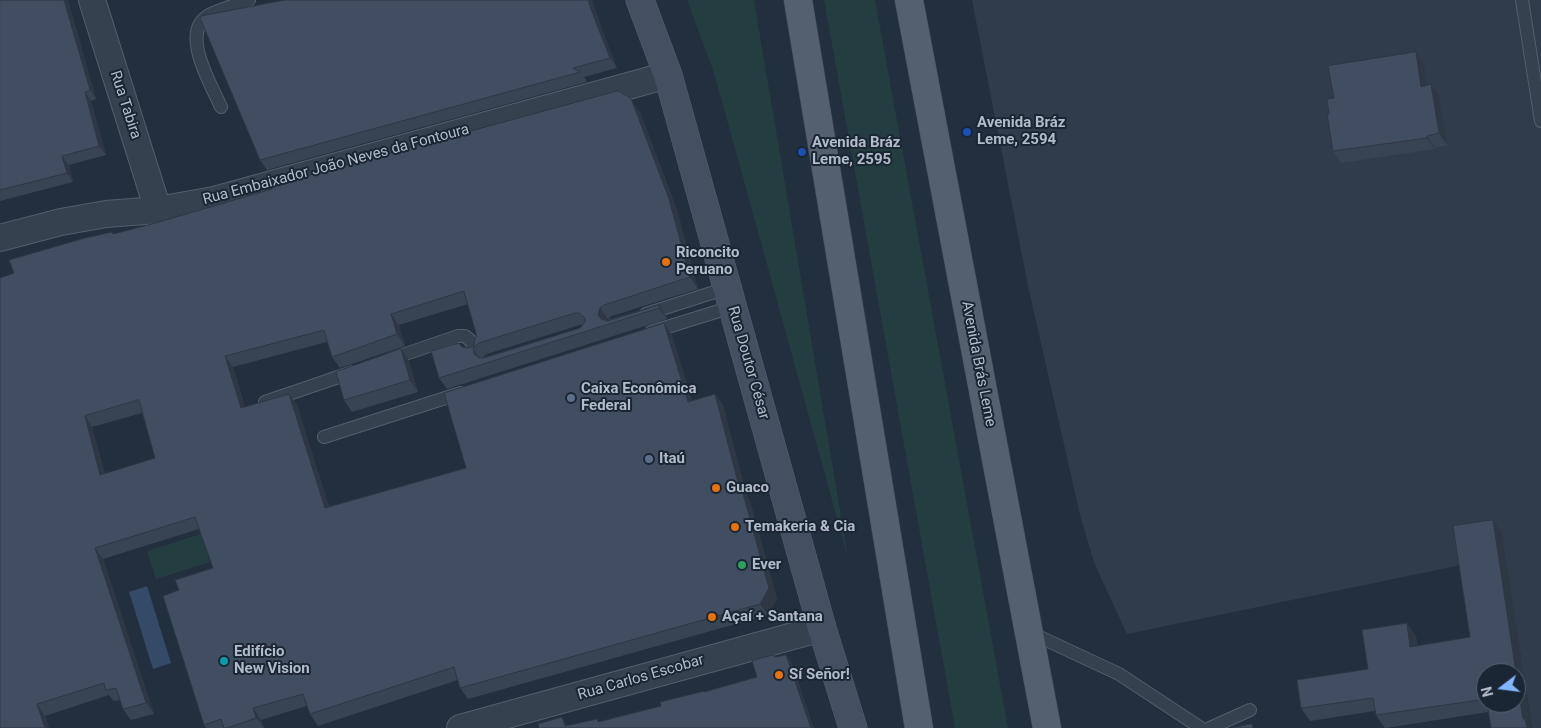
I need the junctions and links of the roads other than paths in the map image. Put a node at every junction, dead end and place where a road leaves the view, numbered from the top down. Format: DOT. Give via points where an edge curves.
graph roads {
  1 [pos="92,0"];
  2 [pos="249,0"];
  3 [pos="640,0"];
  4 [pos="798,0"];
  5 [pos="909,0"];
  6 [pos="1522,0"];
  7 [pos="668,75"];
  8 [pos="221,106"];
  9 [pos="1541,121"];
  10 [pos="158,210"];
  11 [pos="0,238"];
  12 [pos="730,298"];
  13 [pos="633,318"];
  14 [pos="638,336"];
  15 [pos="475,352"];
  16 [pos="477,388"];
  17 [pos="264,402"];
  18 [pos="324,436"];
  19 [pos="822,628"];
  20 [pos="1029,632"];
  21 [pos="1250,710"];
  22 [pos="505,722"];
  23 [pos="460,728"];
  24 [pos="853,728"];
  25 [pos="919,728"];
  26 [pos="1048,728"];
  27 [pos="1201,728"];
  28 [pos="1210,728"];
  1 -- 10 [label="street, Rua Tabira"];
  2 -- 8 [label="lane" via="208,16 198,25 195,35 200,60"];
  3 -- 7 [label="street, Rua Doutor César"];
  4 -- 25 [label="main road"];
  5 -- 20 [label="main road, Avenida Brás Leme"];
  6 -- 9 [label="lane"];
  7 -- 10 [label="street, Rua Embaixador João Neves da Fontoura" via="214,200"];
  7 -- 12 [label="street, Rua Doutor César"];
  10 -- 11 [label="street, Rua Embaixador João Neves da Fontoura" via="106,214"];
  12 -- 13 [label="lane"];
  12 -- 14 [label="lane"];
  12 -- 19 [label="street, Rua Doutor César"];
  15 -- 17 [label="lane" via="465,336 458,336"];
  16 -- 18 [label="lane"];
  19 -- 22 [label="street, Rua Carlos Escobar"];
  19 -- 24 [label="street, Rua Doutor César"];
  20 -- 26 [label="main road, Avenida Brás Leme"];
  20 -- 27 [label="lane" via="1119,674"];
  21 -- 28 [label="lane"];
  22 -- 23 [label="street, Rua Carlos Escobar"];
}
